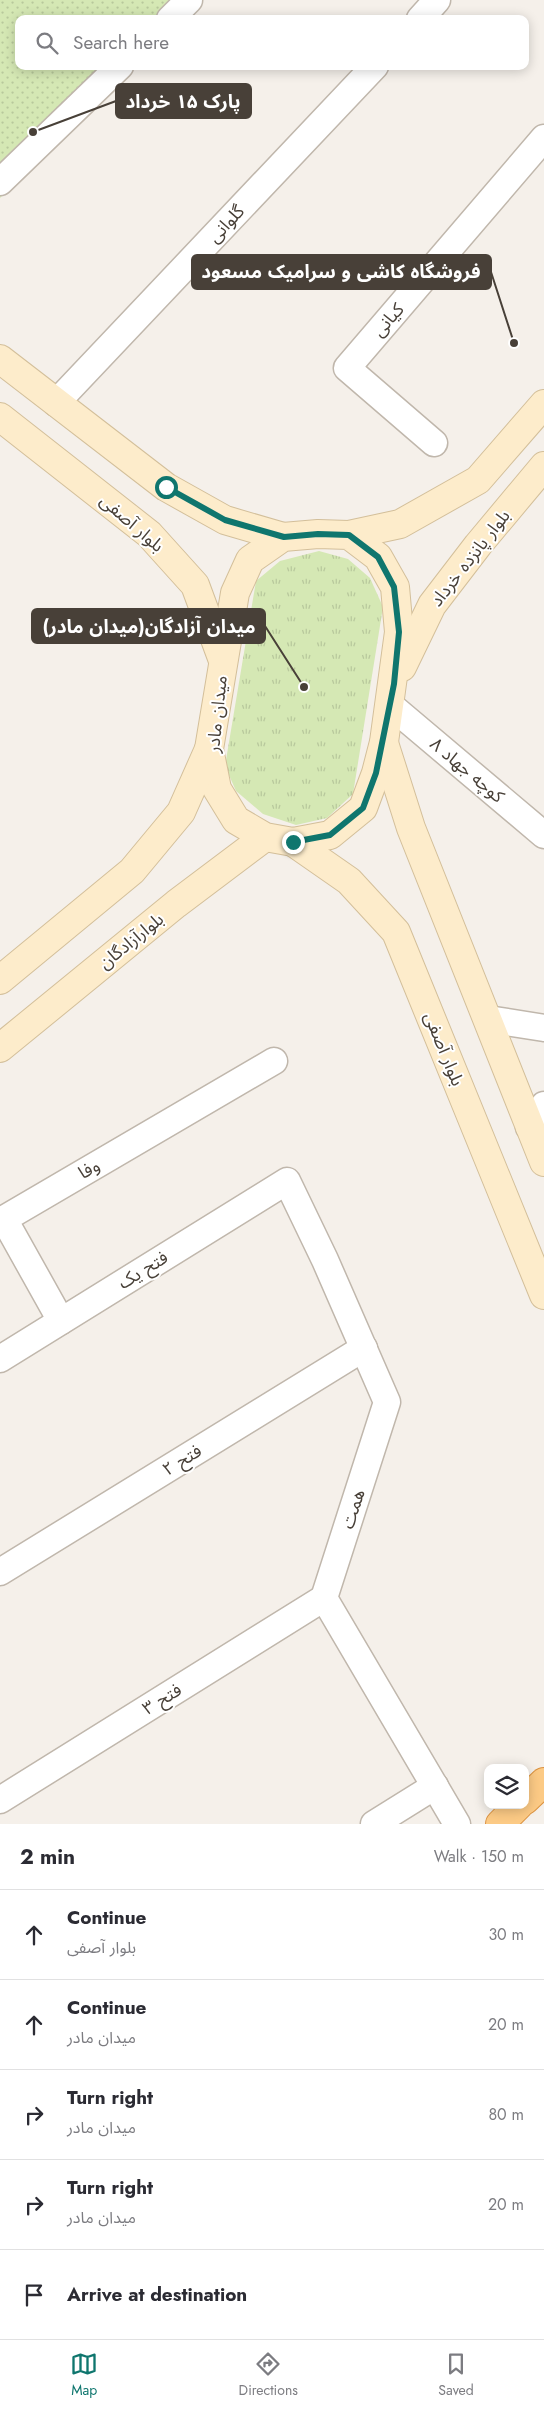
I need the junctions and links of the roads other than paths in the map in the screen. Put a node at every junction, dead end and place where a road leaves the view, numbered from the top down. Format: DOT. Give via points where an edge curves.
graph roads {
  1 [pos="189,0"];
  2 [pos="438,0"];
  3 [pos="174,15"];
  4 [pos="424,15"];
  5 [pos="116,70"];
  6 [pos="371,70"];
  7 [pos="544,138"];
  8 [pos="0,182"];
  9 [pos="0,359"];
  10 [pos="56,403"];
  11 [pos="544,404"];
  12 [pos="0,417"];
  13 [pos="434,443"];
  14 [pos="544,466"];
  15 [pos="349,535"];
  16 [pos="284,537"];
  17 [pos="223,660"];
  18 [pos="392,694"];
  19 [pos="384,742"];
  20 [pos="209,749"];
  21 [pos="544,835"];
  22 [pos="265,837"];
  23 [pos="293,842"];
  24 [pos="0,980"];
  25 [pos="488,1019"];
  26 [pos="544,1028"];
  27 [pos="0,1048"];
  28 [pos="274,1061"];
  29 [pos="537,1116"];
  30 [pos="544,1162"];
  31 [pos="287,1181"];
  32 [pos="544,1295"];
  33 [pos="61,1321"];
  34 [pos="364,1348"];
  35 [pos="0,1359"];
  36 [pos="0,1572"];
  37 [pos="324,1598"];
  38 [pos="544,1782"];
  39 [pos="435,1786"];
  40 [pos="529,1796"];
  41 [pos="0,1800"];
  42 [pos="516,1809"];
  43 [pos="374,1824"];
  44 [pos="457,1824"];
  45 [pos="500,1824"];
  1 -- 3 [label="street"];
  2 -- 4 [label="street"];
  5 -- 8 [label="street"];
  6 -- 10 [label="street, گلوانی"];
  7 -- 13 [label="street, کیانی" via="347,368"];
  9 -- 10 [label="main road"];
  10 -- 16 [label="main road" via="166,487 225,520"];
  11 -- 15 [label="main road" via="478,480 400,524"];
  12 -- 17 [label="main road, بلوار آصفی" via="149,534 195,585"];
  14 -- 18 [label="main road, بلوار پانزده خرداد" via="432,604"];
  15 -- 16 [label="main road, میدان مادر"];
  15 -- 18 [label="main road, میدان مادر" via="378,557 394,587 399,632"];
  16 -- 17 [label="main road, میدان مادر" via="250,560 235,592"];
  17 -- 20 [label="main road, میدان مادر"];
  18 -- 19 [label="main road, میدان مادر"];
  18 -- 21 [label="street, کوچه جهاد ۸"];
  19 -- 23 [label="main road, میدان مادر" via="363,808 330,835"];
  19 -- 25 [label="main road" via="411,828"];
  20 -- 22 [label="main road, میدان مادر" via="217,790 236,820"];
  20 -- 24 [label="main road" via="181,812 132,871"];
  22 -- 23 [label="main road, میدان مادر"];
  22 -- 27 [label="main road, بلوارآزادگان" via="176,904"];
  23 -- 32 [label="main road, بلوار آصفی" via="349,881 396,932"];
  25 -- 26 [label="street"];
  25 -- 29 [label="main road"];
  28 -- 33 [label="street, وفا" via="4,1218"];
  29 -- 30 [label="main road"];
  31 -- 33 [label="street, فتح یک"];
  31 -- 34 [label="street, همت"];
  33 -- 35 [label="street, فتح یک"];
  34 -- 36 [label="street, فتح ۲"];
  34 -- 37 [label="street, همت" via="387,1402"];
  37 -- 39 [label="street"];
  37 -- 41 [label="street, فتح ۳"];
  38 -- 40 [label="highway"];
  39 -- 43 [label="street"];
  39 -- 44 [label="street"];
  42 -- 45 [label="highway"];
}
